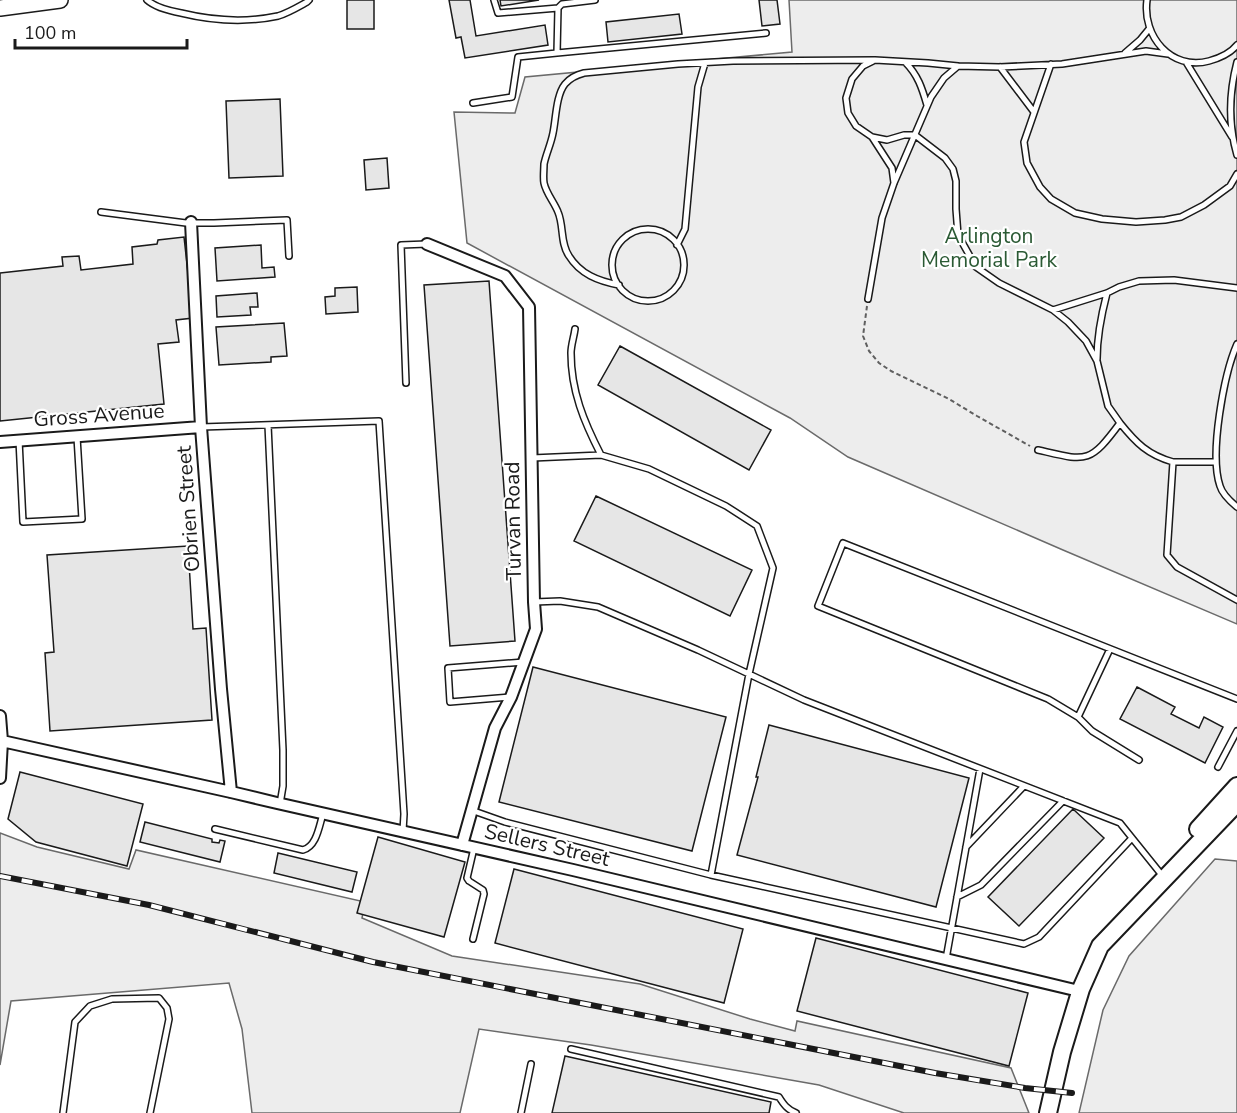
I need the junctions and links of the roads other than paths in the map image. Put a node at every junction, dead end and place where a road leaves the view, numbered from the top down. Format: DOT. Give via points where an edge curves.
graph roads {
  1 [pos="60,0"];
  2 [pos="147,0"];
  3 [pos="309,0"];
  4 [pos="494,0"];
  5 [pos="595,0"];
  6 [pos="1147,0"];
  7 [pos="0,8"];
  8 [pos="558,8"];
  9 [pos="1149,29"];
  10 [pos="766,33"];
  11 [pos="1237,45"];
  12 [pos="557,53"];
  13 [pos="1125,53"];
  14 [pos="1168,54"];
  15 [pos="875,60"];
  16 [pos="905,62"];
  17 [pos="1186,62"];
  18 [pos="1237,62"];
  19 [pos="705,63"];
  20 [pos="1051,64"];
  21 [pos="958,66"];
  22 [pos="1000,67"];
  23 [pos="473,103"];
  24 [pos="927,105"];
  25 [pos="1034,112"];
  26 [pos="915,135"];
  27 [pos="872,137"];
  28 [pos="1232,138"];
  29 [pos="1237,155"];
  30 [pos="1237,174"];
  31 [pos="894,183"];
  32 [pos="100,212"];
  33 [pos="191,222"];
  34 [pos="427,244"];
  35 [pos="677,245"];
  36 [pos="289,256"];
  37 [pos="619,285"];
  38 [pos="1237,288"];
  39 [pos="1107,293"];
  40 [pos="868,299"];
  41 [pos="1053,310"];
  42 [pos="575,329"];
  43 [pos="1237,344"];
  44 [pos="1097,361"];
  45 [pos="406,383"];
  46 [pos="1120,423"];
  47 [pos="268,425"];
  48 [pos="201,428"];
  49 [pos="77,436"];
  50 [pos="19,440"];
  51 [pos="0,442"];
  52 [pos="1038,450"];
  53 [pos="601,455"];
  54 [pos="532,458"];
  55 [pos="1173,462"];
  56 [pos="1216,462"];
  57 [pos="1237,507"];
  58 [pos="1237,600"];
  59 [pos="534,602"];
  60 [pos="1110,648"];
  61 [pos="524,662"];
  62 [pos="749,674"];
  63 [pos="511,697"];
  64 [pos="1237,699"];
  65 [pos="0,716"];
  66 [pos="1078,717"];
  67 [pos="1237,731"];
  68 [pos="2,741"];
  69 [pos="1139,760"];
  70 [pos="1218,767"];
  71 [pos="980,769"];
  72 [pos="0,778"];
  73 [pos="1024,786"];
  74 [pos="1237,786"];
  75 [pos="231,792"];
  76 [pos="1063,801"];
  77 [pos="1237,803"];
  78 [pos="279,804"];
  79 [pos="471,810"];
  80 [pos="323,814"];
  81 [pos="215,829"];
  82 [pos="403,832"];
  83 [pos="1132,838"];
  84 [pos="462,845"];
  85 [pos="966,847"];
  86 [pos="474,848"];
  87 [pos="1161,874"];
  88 [pos="711,875"];
  89 [pos="957,897"];
  90 [pos="1129,914"];
  91 [pos="951,928"];
  92 [pos="474,939"];
  93 [pos="946,959"];
  94 [pos="1081,989"];
  95 [pos="571,1049"];
  96 [pos="531,1064"];
  97 [pos="789,1112"];
  98 [pos="63,1113"];
  99 [pos="150,1113"];
  100 [pos="521,1113"];
  101 [pos="796,1113"];
  102 [pos="1048,1113"];
  1 -- 7 [label="main road"];
  2 -- 3 [label="lane" via="204,19 241,21 280,15"];
  4 -- 8 [label="lane" via="498,13"];
  5 -- 8 [label="lane" via="562,4"];
  6 -- 9 [label="lane"];
  8 -- 12 [label="lane"];
  9 -- 13 [label="lane"];
  9 -- 14 [label="lane"];
  10 -- 12 [label="lane"];
  11 -- 17 [label="lane" via="1219,59"];
  12 -- 23 [label="lane" via="518,57 512,97"];
  13 -- 14 [label="lane"];
  13 -- 20 [label="lane"];
  14 -- 17 [label="lane"];
  15 -- 16 [label="lane"];
  15 -- 19 [label="lane"];
  15 -- 27 [label="lane" via="863,66 852,79 846,98 848,113 856,126"];
  16 -- 21 [label="lane"];
  16 -- 24 [label="lane" via="921,83"];
  17 -- 28 [label="lane"];
  18 -- 28 [label="lane" via="1231,88"];
  19 -- 35 [label="lane" via="698,87 685,230"];
  19 -- 37 [label="lane" via="584,73 571,78 560,92 544,164 544,182 558,212 567,255 589,276"];
  20 -- 22 [label="lane"];
  20 -- 25 [label="lane"];
  21 -- 22 [label="lane"];
  21 -- 24 [label="lane" via="944,78"];
  22 -- 25 [label="lane"];
  24 -- 26 [label="lane"];
  25 -- 30 [label="lane" via="1024,142 1028,163 1051,199 1075,213 1136,222 1181,217 1230,186"];
  26 -- 27 [label="lane" via="887,140"];
  26 -- 31 [label="lane"];
  26 -- 41 [label="lane" via="953,169 958,235 976,267 999,284"];
  27 -- 31 [label="lane" via="892,168"];
  28 -- 29 [label="lane"];
  31 -- 40 [label="lane" via="882,218"];
  32 -- 33 [label="lane"];
  33 -- 36 [label="lane" via="287,220"];
  33 -- 48 [label="street, Obrien Street"];
  34 -- 45 [label="lane" via="401,244"];
  34 -- 54 [label="street, Turvan Road" via="505,276 529,307"];
  35 -- 37 [label="lane" via="653,230 632,233 616,248 612,259"];
  35 -- 37 [label="lane" via="684,264 682,277 667,296 643,301 631,297"];
  38 -- 39 [label="lane" via="1173,280 1139,281"];
  39 -- 41 [label="lane"];
  39 -- 44 [label="lane" via="1100,319"];
  41 -- 44 [label="lane" via="1086,342"];
  42 -- 53 [label="lane" via="571,351 575,391"];
  43 -- 56 [label="lane" via="1225,386"];
  44 -- 46 [label="lane" via="1108,406"];
  46 -- 52 [label="lane" via="1096,452 1084,458"];
  46 -- 55 [label="lane" via="1136,442 1161,459"];
  47 -- 48 [label="lane"];
  47 -- 78 [label="lane" via="283,750"];
  47 -- 82 [label="lane" via="379,421"];
  48 -- 49 [label="street, Gross Avenue"];
  48 -- 75 [label="street, Obrien Street"];
  49 -- 50 [label="street, Gross Avenue"];
  49 -- 50 [label="lane" via="82,519 23,522"];
  50 -- 51 [label="street, Gross Avenue"];
  53 -- 54 [label="lane"];
  53 -- 62 [label="lane" via="649,469 726,506 757,526 773,568"];
  54 -- 59 [label="street, Turvan Road"];
  55 -- 56 [label="lane"];
  55 -- 58 [label="lane" via="1167,555 1177,567"];
  56 -- 57 [label="lane" via="1220,487"];
  59 -- 61 [label="street, Turvan Road" via="536,629"];
  59 -- 62 [label="lane" via="560,601 598,607"];
  60 -- 64 [label="lane"];
  60 -- 66 [label="lane"];
  60 -- 66 [label="lane" via="843,543 818,606 1048,699"];
  61 -- 63 [label="street, Turvan Road"];
  61 -- 63 [label="lane" via="448,668 450,702"];
  62 -- 71 [label="lane" via="804,700"];
  62 -- 88 [label="lane"];
  63 -- 79 [label="street, Turvan Road" via="495,728"];
  65 -- 68 [label="street"];
  66 -- 69 [label="lane" via="1092,731"];
  67 -- 70 [label="lane"];
  68 -- 72 [label="street"];
  68 -- 75 [label="street, Sellers Street"];
  71 -- 73 [label="lane"];
  71 -- 85 [label="lane"];
  73 -- 76 [label="lane"];
  73 -- 85 [label="lane"];
  74 -- 87 [label="main road"];
  75 -- 78 [label="street, Sellers Street"];
  76 -- 83 [label="lane" via="1120,823"];
  76 -- 89 [label="lane" via="981,885"];
  77 -- 90 [label="main road"];
  78 -- 80 [label="street, Sellers Street"];
  79 -- 84 [label="street, Turvan Road"];
  79 -- 88 [label="lane"];
  80 -- 81 [label="lane" via="313,844 303,850"];
  80 -- 82 [label="street, Sellers Street"];
  82 -- 84 [label="street, Sellers Street"];
  83 -- 87 [label="lane"];
  83 -- 91 [label="lane" via="1039,937 1024,944"];
  84 -- 86 [label="street, Sellers Street"];
  85 -- 89 [label="lane"];
  86 -- 92 [label="lane" via="467,878 484,894"];
  86 -- 93 [label="street, Sellers Street"];
  87 -- 90 [label="main road"];
  88 -- 91 [label="lane"];
  89 -- 91 [label="lane"];
  90 -- 94 [label="main road" via="1100,946"];
  91 -- 93 [label="lane"];
  93 -- 94 [label="street, Sellers Street"];
  94 -- 102 [label="main road"];
  95 -- 97 [label="lane" via="779,1097"];
  96 -- 100 [label="lane"];
  97 -- 101 [label="lane"];
  98 -- 99 [label="lane" via="75,1022 90,1006 112,999 159,998 169,1019"];
}
